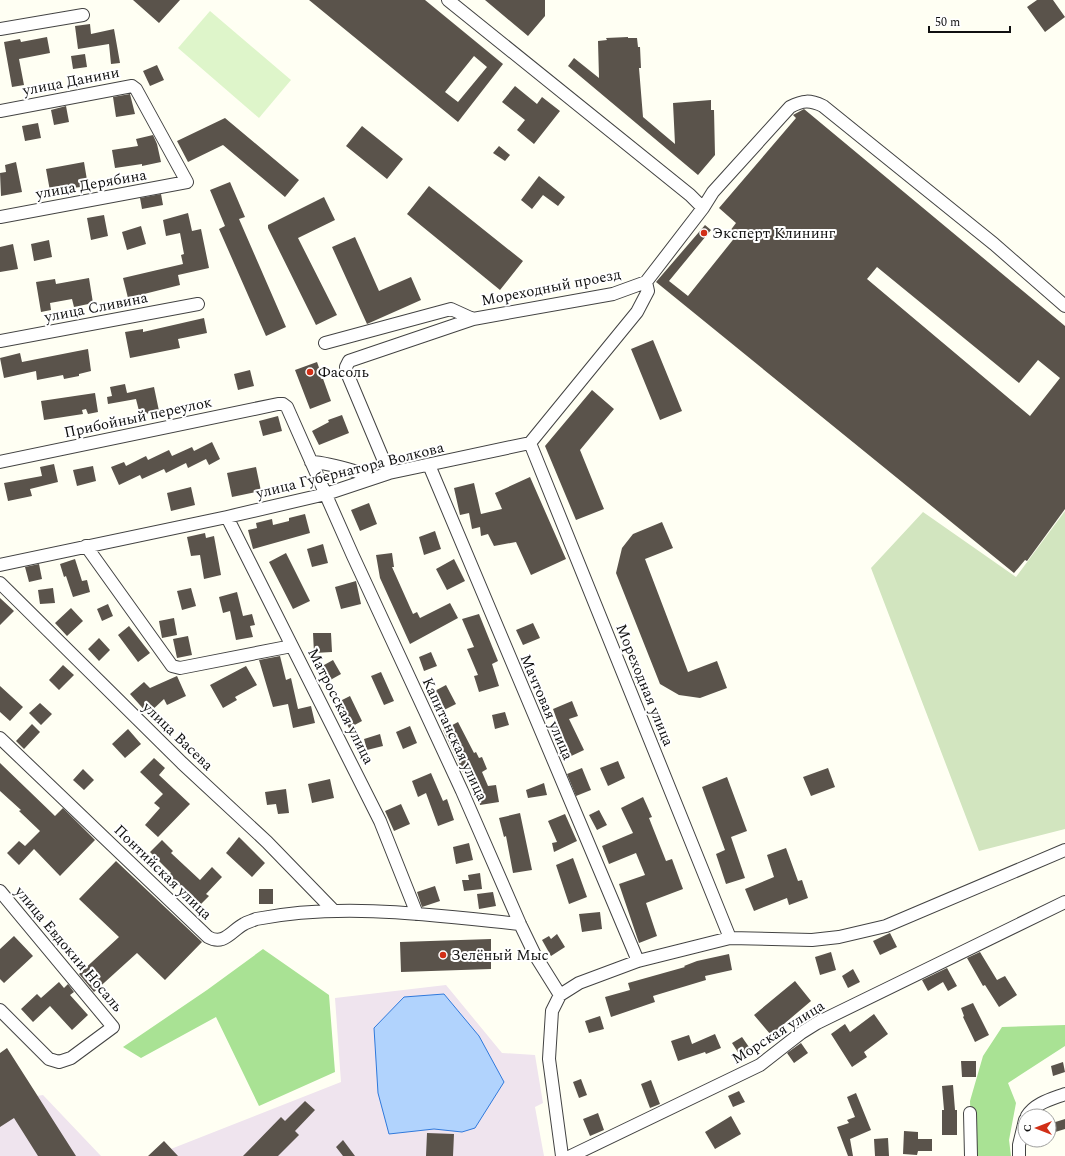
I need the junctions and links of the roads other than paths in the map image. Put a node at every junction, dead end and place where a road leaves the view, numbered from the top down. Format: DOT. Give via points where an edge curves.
graph roads {
  1 [pos="448,0"];
  2 [pos="83,15"];
  3 [pos="0,29"];
  4 [pos="0,111"];
  5 [pos="187,182"];
  6 [pos="703,208"];
  7 [pos="0,217"];
  8 [pos="647,281"];
  9 [pos="198,304"];
  10 [pos="1065,306"];
  11 [pos="473,319"];
  12 [pos="0,341"];
  13 [pos="325,343"];
  14 [pos="283,404"];
  15 [pos="530,443"];
  16 [pos="0,462"];
  17 [pos="311,462"];
  18 [pos="429,465"];
  19 [pos="389,473"];
  20 [pos="377,477"];
  21 [pos="326,494"];
  22 [pos="227,517"];
  23 [pos="86,546"];
  24 [pos="0,565"];
  25 [pos="0,583"];
  26 [pos="292,646"];
  27 [pos="0,738"];
  28 [pos="1065,850"];
  29 [pos="0,891"];
  30 [pos="1065,902"];
  31 [pos="334,911"];
  32 [pos="417,914"];
  33 [pos="520,924"];
  34 [pos="730,938"];
  35 [pos="638,961"];
  36 [pos="560,995"];
  37 [pos="0,1010"];
  38 [pos="1065,1094"];
  39 [pos="1034,1108"];
  40 [pos="970,1113"];
  41 [pos="562,1156"];
  42 [pos="571,1156"];
  43 [pos="971,1156"];
  1 -- 6 [label="street"];
  2 -- 3 [label="street"];
  4 -- 5 [label="street, улица Данини" via="132,86"];
  5 -- 7 [label="street, улица Дерябина"];
  6 -- 8 [label="street"];
  6 -- 10 [label="street" via="713,192 790,107 800,102 812,101 823,106 988,239"];
  8 -- 11 [label="street, Мореходный проезд" via="613,294"];
  8 -- 15 [label="street" via="648,291 637,312"];
  9 -- 12 [label="street, улица Сливина"];
  11 -- 13 [label="street, Мореходный проезд" via="451,309"];
  11 -- 19 [label="street" via="349,361 347,373"];
  14 -- 16 [label="street, Прибойный переулок"];
  14 -- 17 [label="street, Капитанская улица" via="287,407"];
  15 -- 18 [label="street, улица Губернатора Волкова"];
  15 -- 34 [label="street, Мореходная улица"];
  17 -- 20 [label="street" via="327,463"];
  17 -- 21 [label="street, Капитанская улица"];
  18 -- 19 [label="street, улица Губернатора Волкова"];
  18 -- 35 [label="street, Мачтовая улица"];
  19 -- 20 [label="street, улица Губернатора Волкова"];
  20 -- 21 [label="street, улица Губернатора Волкова"];
  21 -- 22 [label="street, улица Губернатора Волкова"];
  21 -- 33 [label="street, Капитанская улица" via="462,790"];
  22 -- 23 [label="street, улица Губернатора Волкова"];
  22 -- 26 [label="street, Матросская улица"];
  23 -- 24 [label="street, улица Губернатора Волкова"];
  23 -- 26 [label="street" via="172,666 180,668"];
  25 -- 31 [label="street, улица Васева" via="182,763 267,842"];
  26 -- 32 [label="street, Матросская улица" via="380,821"];
  27 -- 31 [label="street, Понтийская улица" via="202,932 214,940 220,941 256,919"];
  28 -- 34 [label="street" via="886,926 866,932 812,940"];
  29 -- 37 [label="street, улица Евдокии Носаль" via="112,1027 71,1058 60,1062 48,1059"];
  30 -- 42 [label="street, Морская улица" via="817,1024 801,1033 760,1065"];
  31 -- 32 [label="street, Понтийская улица"];
  32 -- 33 [label="street, Понтийская улица"];
  33 -- 36 [label="street, Капитанская улица" via="535,955"];
  34 -- 35 [label="street"];
  35 -- 36 [label="street" via="579,983"];
  36 -- 41 [label="street" via="552,1011 549,1059"];
  38 -- 39 [label="street"];
  40 -- 43 [label="street"];
}
